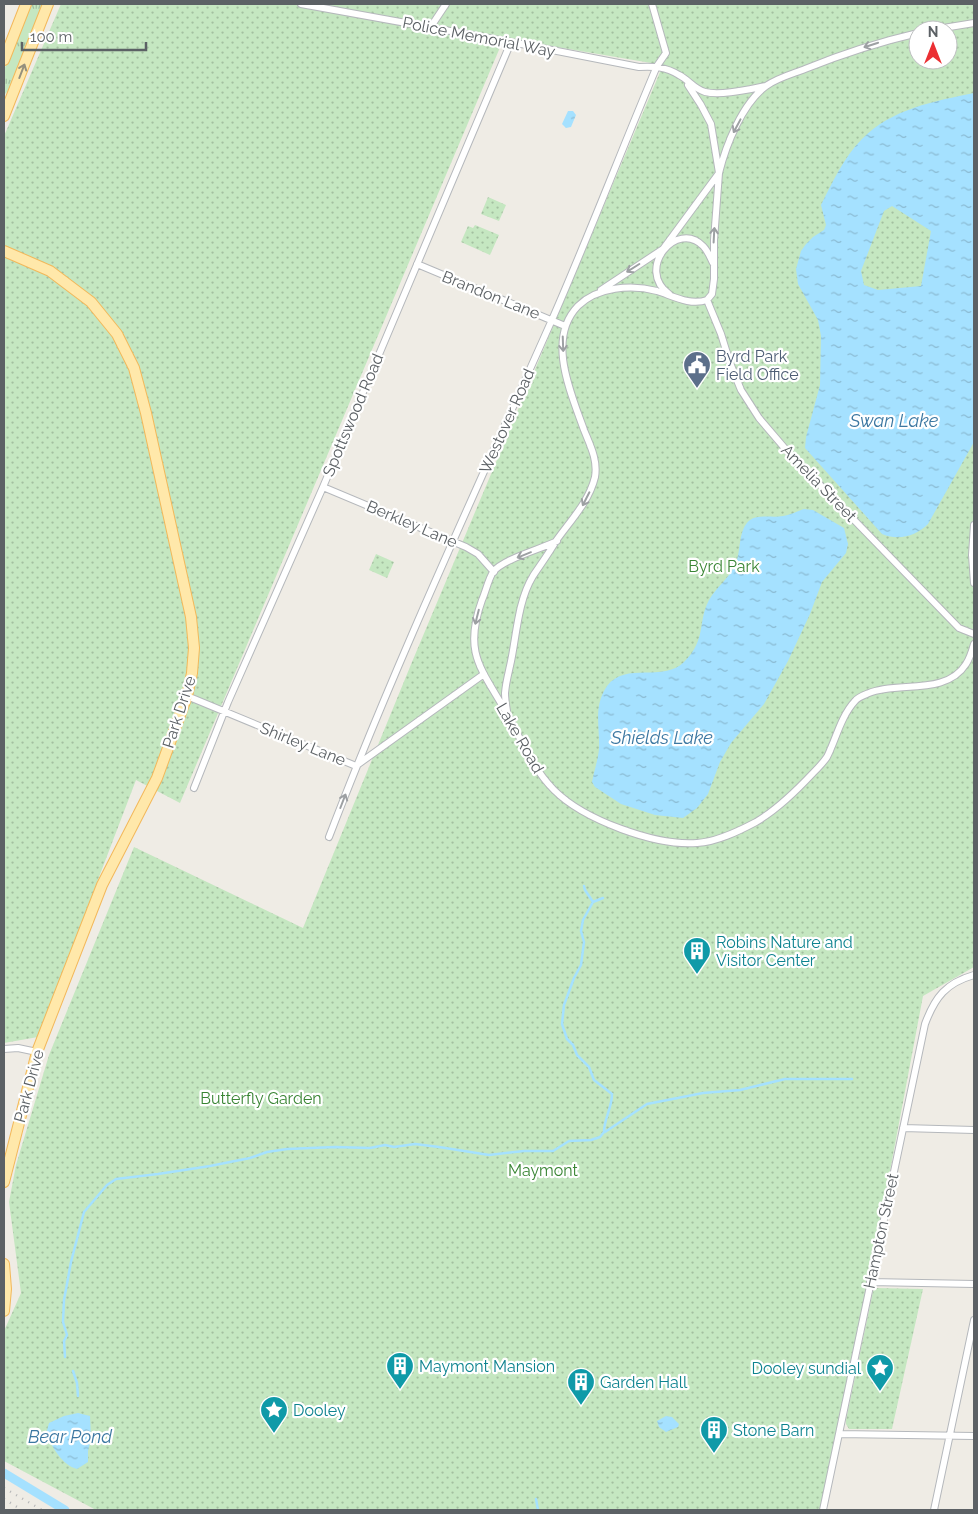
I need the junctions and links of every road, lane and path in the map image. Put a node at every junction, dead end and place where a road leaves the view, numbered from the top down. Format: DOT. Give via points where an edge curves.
graph roads {
  1 [pos="26,4"];
  2 [pos="48,4"];
  3 [pos="301,4"];
  4 [pos="446,4"];
  5 [pos="652,4"];
  6 [pos="974,23"];
  7 [pos="958,26"];
  8 [pos="430,28"];
  9 [pos="908,35"];
  10 [pos="511,42"];
  11 [pos="4,60"];
  12 [pos="657,66"];
  13 [pos="683,78"];
  14 [pos="766,86"];
  15 [pos="4,116"];
  16 [pos="719,173"];
  17 [pos="663,249"];
  18 [pos="4,251"];
  19 [pos="417,264"];
  20 [pos="714,264"];
  21 [pos="598,292"];
  22 [pos="672,296"];
  23 [pos="707,300"];
  24 [pos="552,320"];
  25 [pos="565,326"];
  26 [pos="323,487"];
  27 [pos="974,525"];
  28 [pos="557,541"];
  29 [pos="452,542"];
  30 [pos="494,572"];
  31 [pos="974,583"];
  32 [pos="974,634"];
  33 [pos="974,644"];
  34 [pos="484,674"];
  35 [pos="187,696"];
  36 [pos="224,711"];
  37 [pos="507,715"];
  38 [pos="356,766"];
  39 [pos="194,788"];
  40 [pos="329,837"];
  41 [pos="974,975"];
  42 [pos="4,1049"];
  43 [pos="38,1052"];
  44 [pos="902,1128"];
  45 [pos="974,1130"];
  46 [pos="4,1182"];
  47 [pos="4,1264"];
  48 [pos="870,1282"];
  49 [pos="974,1284"];
  50 [pos="4,1311"];
  51 [pos="974,1320"];
  52 [pos="839,1434"];
  53 [pos="950,1435"];
  54 [pos="974,1436"];
  55 [pos="823,1510"];
  56 [pos="934,1510"];
  1 -- 11 [label="main road"];
  15 -- 2 [label="main road, one-way"];
  3 -- 8 [label="street, Police Memorial Way"];
  4 -- 8 [label="street"];
  5 -- 12 [label="street, Westover Road" via="666,53"];
  6 -- 7 [label="street"];
  8 -- 10 [label="street, Police Memorial Way"];
  9 -- 14 [label="street, one-way" via="833,58"];
  10 -- 12 [label="street, Police Memorial Way" via="639,67"];
  10 -- 19 [label="street, Spottswood Road"];
  12 -- 13 [label="street"];
  12 -- 24 [label="street, Westover Road"];
  13 -- 14 [label="street" via="705,92"];
  13 -- 16 [label="street" via="711,124"];
  14 -- 16 [label="street, one-way" via="751,102 735,129"];
  16 -- 17 [label="street"];
  20 -- 16 [label="street, one-way"];
  17 -- 20 [label="street" via="672,242 690,239 702,244"];
  17 -- 21 [label="street, one-way"];
  17 -- 22 [label="street" via="656,262 657,277 664,290"];
  18 -- 35 [label="main road, Park Drive" via="50,271 91,302 117,334 134,368 191,617 194,648"];
  19 -- 24 [label="street, Brandon Lane"];
  19 -- 26 [label="street, Spottswood Road"];
  20 -- 23 [label="street" via="712,294"];
  21 -- 22 [label="street" via="642,288"];
  21 -- 25 [label="street" via="578,306"];
  22 -- 23 [label="street" via="694,302"];
  23 -- 32 [label="street, Amelia Street" via="741,390 771,433 959,628"];
  24 -- 25 [label="street, Brandon Lane"];
  24 -- 29 [label="street, Westover Road"];
  25 -- 28 [label="street, one-way" via="562,335 564,362 570,393 594,451 595,475 582,507"];
  26 -- 29 [label="street, Berkley Lane"];
  26 -- 36 [label="street, Spottswood Road"];
  27 -- 31 [label="street"];
  28 -- 30 [label="street, one-way" via="503,563"];
  28 -- 37 [label="street" via="526,588 505,692"];
  29 -- 30 [label="street, Berkley Lane" via="478,554"];
  29 -- 38 [label="street, Westover Road"];
  30 -- 34 [label="street, Lake Road, one-way" via="475,626 474,650"];
  33 -- 37 [label="street, Lake Road" via="966,665 944,681 924,686 880,688 856,699 826,759 795,792 757,821 716,840 696,844 628,831 589,816 555,791 535,768"];
  34 -- 37 [label="street, Lake Road"];
  34 -- 38 [label="street, Shirley Lane"];
  35 -- 36 [label="street, Shirley Lane"];
  35 -- 43 [label="main road, Park Drive" via="157,778 102,885"];
  36 -- 38 [label="street, Shirley Lane"];
  36 -- 39 [label="street, Spottswood Road"];
  40 -- 38 [label="street, Westover Road, one-way"];
  41 -- 44 [label="street, Hampton Street" via="950,986 931,1008"];
  42 -- 43 [label="street"];
  43 -- 46 [label="main road, Park Drive"];
  44 -- 45 [label="street"];
  44 -- 48 [label="street, Hampton Street"];
  47 -- 50 [label="main road"];
  48 -- 49 [label="street"];
  48 -- 52 [label="street, Hampton Street"];
  51 -- 53 [label="street"];
  52 -- 53 [label="street"];
  52 -- 55 [label="street, Hampton Street"];
  53 -- 54 [label="street"];
  53 -- 56 [label="street"];
}
